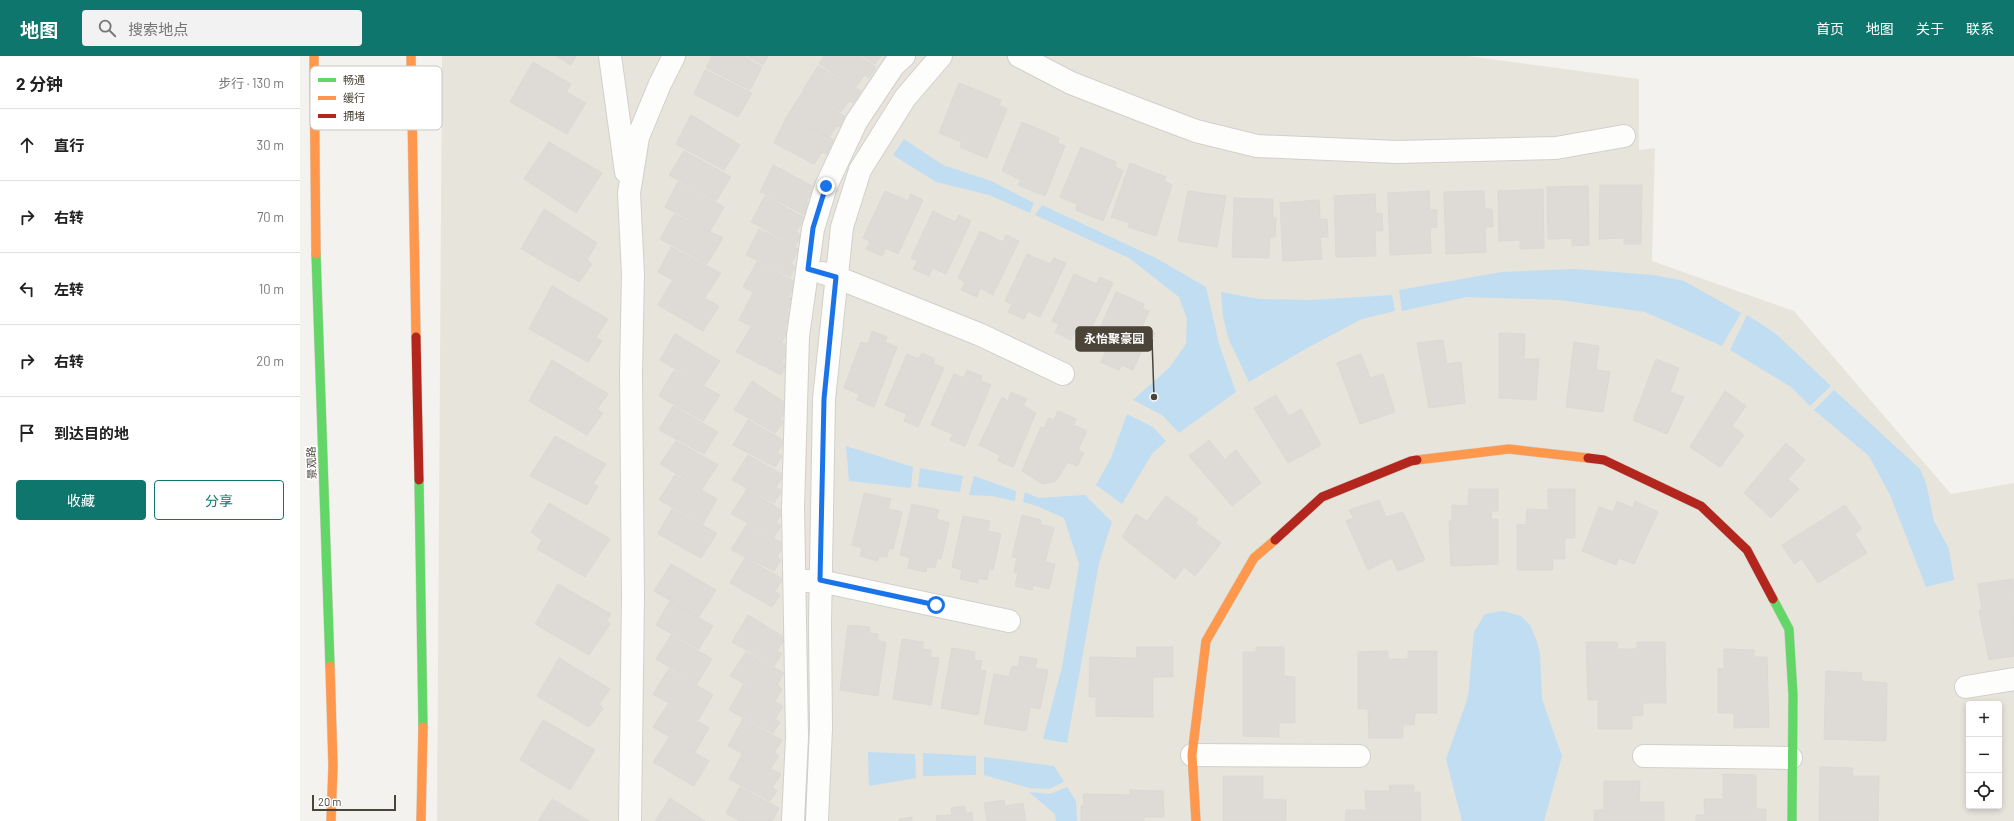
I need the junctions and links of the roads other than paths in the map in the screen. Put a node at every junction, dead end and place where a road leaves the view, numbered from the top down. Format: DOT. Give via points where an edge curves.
graph roads {
  1 [pos="314,56"];
  2 [pos="410,56"];
  3 [pos="610,56"];
  4 [pos="674,56"];
  5 [pos="904,56"];
  6 [pos="941,56"];
  7 [pos="1019,56"];
  8 [pos="314,66"];
  9 [pos="410,66"];
  10 [pos="314,130"];
  11 [pos="412,130"];
  12 [pos="1624,136"];
  13 [pos="629,193"];
  14 [pos="808,269"];
  15 [pos="836,277"];
  16 [pos="1063,374"];
  17 [pos="820,580"];
  18 [pos="795,582"];
  19 [pos="1009,621"];
  20 [pos="2014,679"];
  21 [pos="1966,686"];
  22 [pos="1192,755"];
  23 [pos="1359,756"];
  24 [pos="1644,756"];
  25 [pos="1791,758"];
  26 [pos="332,821"];
  27 [pos="421,821"];
  28 [pos="630,821"];
  29 [pos="793,821"];
  30 [pos="817,821"];
  31 [pos="1196,821"];
  32 [pos="1792,821"];
  1 -- 8 [label="street, 景观路"];
  2 -- 9 [label="street"];
  3 -- 13 [label="street"];
  4 -- 13 [label="street" via="638,137"];
  5 -- 14 [label="street" via="894,65 856,122 826,186 813,228"];
  6 -- 15 [label="street" via="905,98 860,170 842,227"];
  7 -- 12 [label="street" via="1071,83 1143,111 1196,131 1257,146 1397,152 1556,148"];
  10 -- 26 [label="street, 景观路" via="315,236 334,766"];
  11 -- 27 [label="street" via="423,687"];
  13 -- 28 [label="street" via="633,274"];
  14 -- 15 [label="street"];
  14 -- 18 [label="street" via="798,336 793,507"];
  15 -- 16 [label="street" via="981,335"];
  15 -- 17 [label="street" via="824,399"];
  17 -- 18 [label="street"];
  17 -- 19 [label="street"];
  17 -- 30 [label="street" via="821,728"];
  18 -- 29 [label="street" via="797,737"];
  20 -- 21 [label="street"];
  22 -- 23 [label="street"];
  22 -- 25 [label="street" via="1206,642 1254,558 1322,497 1411,461 1509,449 1604,460 1701,506 1747,550 1789,629 1793,695"];
  22 -- 31 [label="street"];
  24 -- 25 [label="street"];
  25 -- 32 [label="street"];
}
